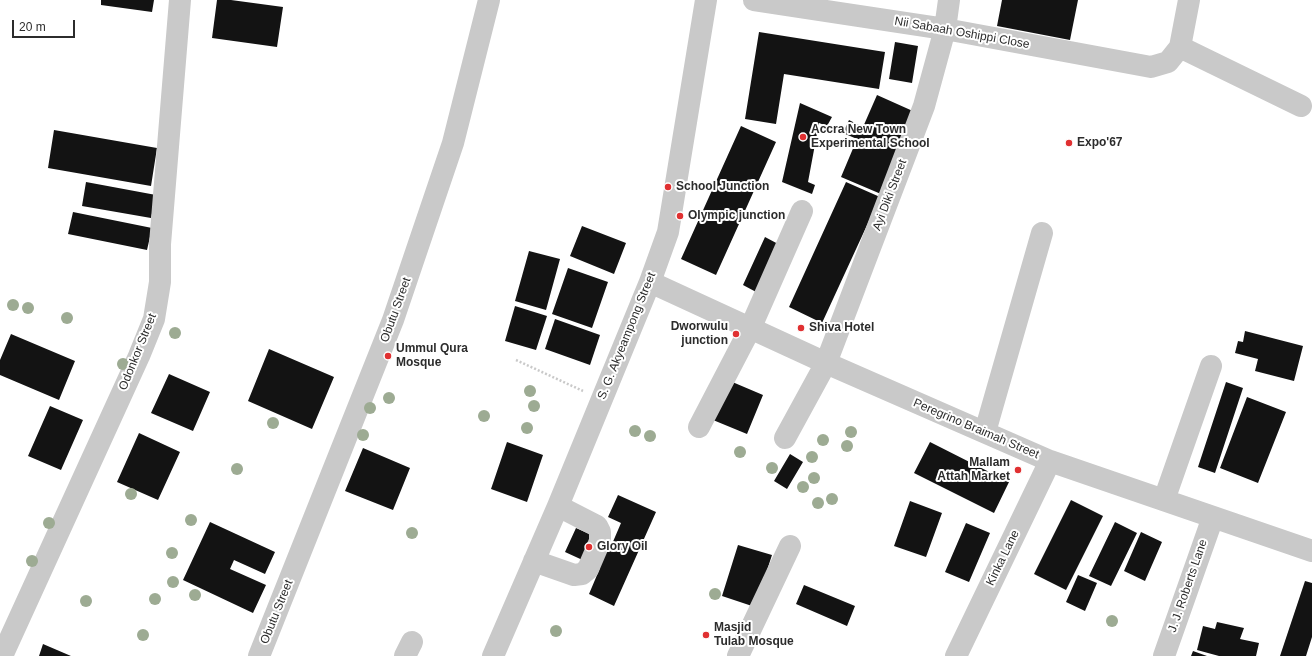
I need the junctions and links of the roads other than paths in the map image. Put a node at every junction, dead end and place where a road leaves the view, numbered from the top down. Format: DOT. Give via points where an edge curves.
graph roads {
  1 [pos="180,0"];
  2 [pos="489,0"];
  3 [pos="706,0"];
  4 [pos="754,0"];
  5 [pos="949,0"];
  6 [pos="1189,0"];
  7 [pos="945,29"];
  8 [pos="1174,54"];
  9 [pos="1301,106"];
  10 [pos="802,211"];
  11 [pos="1042,233"];
  12 [pos="650,282"];
  13 [pos="750,329"];
  14 [pos="826,363"];
  15 [pos="1211,366"];
  16 [pos="699,427"];
  17 [pos="985,432"];
  18 [pos="785,438"];
  19 [pos="1050,461"];
  20 [pos="1164,500"];
  21 [pos="558,506"];
  22 [pos="1213,517"];
  23 [pos="790,546"];
  24 [pos="1312,552"];
  25 [pos="534,561"];
  26 [pos="2,656"];
  27 [pos="259,656"];
  28 [pos="493,656"];
  29 [pos="738,656"];
  30 [pos="956,656"];
  31 [pos="1164,656"];
  1 -- 26 [label="street, Odonkor Street" via="160,244 160,282 154,319"];
  2 -- 27 [label="street, Obutu Street" via="453,143 393,320"];
  3 -- 12 [label="street, S. G. Akyeampong Street" via="668,232"];
  4 -- 7 [label="street, Nii Sabaah Oshippi Close"];
  5 -- 7 [label="street, Ayi Diki Street"];
  6 -- 8 [label="street"];
  7 -- 8 [label="street, Nii Sabaah Oshippi Close" via="1151,67"];
  7 -- 14 [label="street, Ayi Diki Street" via="924,106"];
  8 -- 9 [label="street"];
  10 -- 13 [label="street"];
  11 -- 17 [label="street"];
  12 -- 13 [label="street, Peregrino Braimah Street"];
  12 -- 21 [label="street, S. G. Akyeampong Street"];
  13 -- 14 [label="street, Peregrino Braimah Street"];
  13 -- 16 [label="street"];
  14 -- 17 [label="street, Peregrino Braimah Street"];
  14 -- 18 [label="street, Ayi Diki Street"];
  15 -- 20 [label="street"];
  17 -- 19 [label="street, Peregrino Braimah Street"];
  19 -- 20 [label="street, Peregrino Braimah Street"];
  19 -- 30 [label="street, Kinka Lane"];
  20 -- 22 [label="street, Peregrino Braimah Street"];
  21 -- 25 [label="street, S. G. Akyeampong Street"];
  21 -- 25 [label="street" via="597,526 600,532 600,541 588,569 582,574 574,575"];
  22 -- 24 [label="street, Peregrino Braimah Street"];
  22 -- 31 [label="street, J. J. Roberts Lane"];
  23 -- 29 [label="street"];
  25 -- 28 [label="street, S. G. Akyeampong Street"];
}
